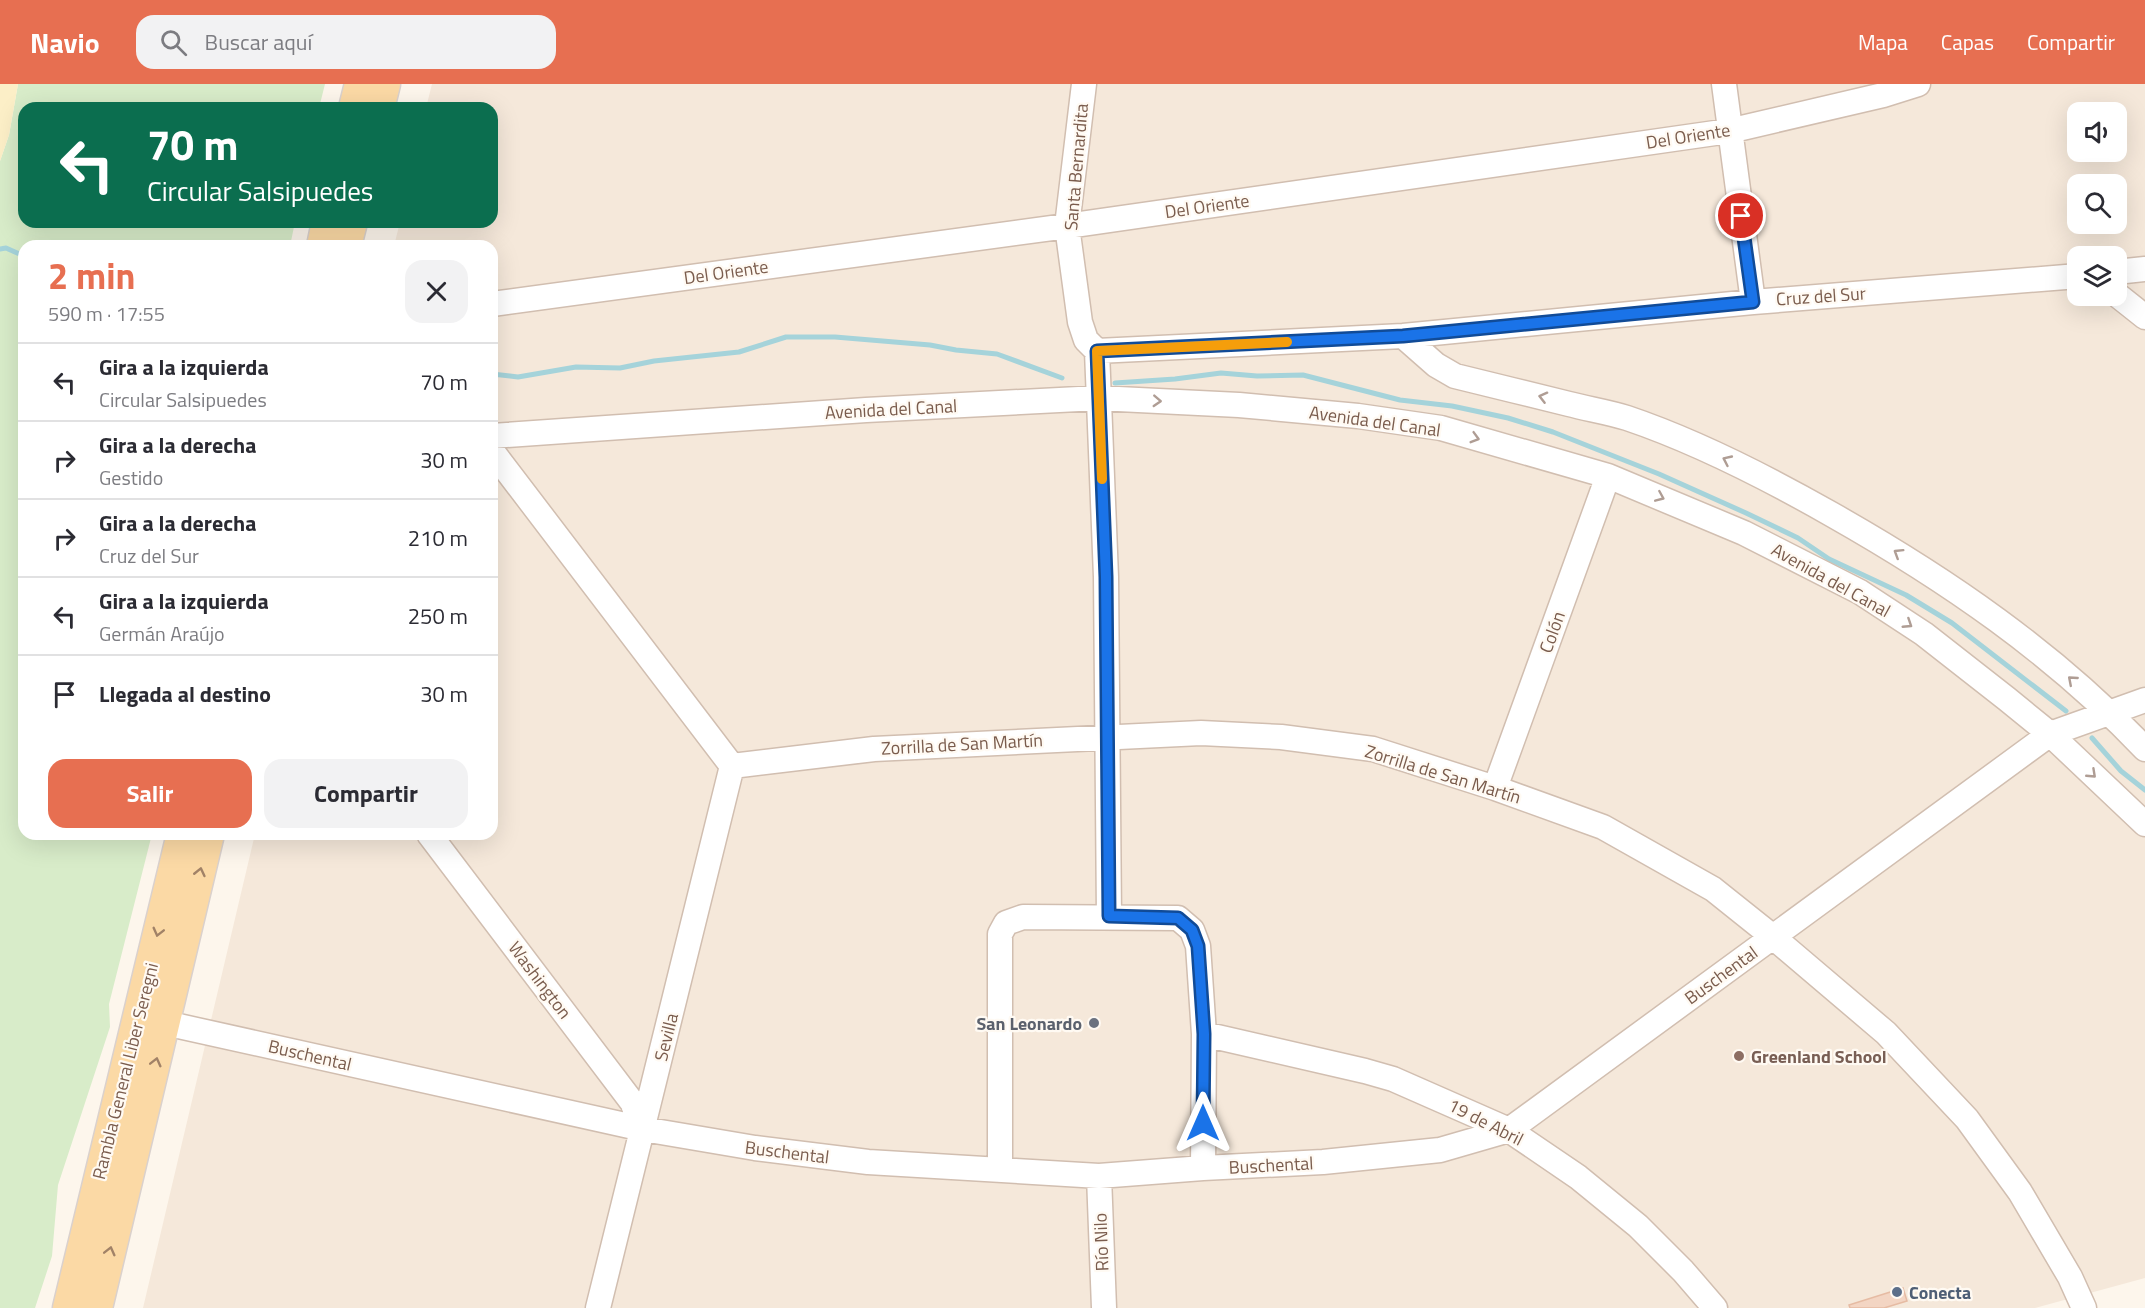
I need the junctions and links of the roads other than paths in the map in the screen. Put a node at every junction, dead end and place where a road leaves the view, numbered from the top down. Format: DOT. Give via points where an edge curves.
graph roads {
  1 [pos="360,84"];
  2 [pos="385,84"];
  3 [pos="1084,84"];
  4 [pos="1724,84"];
  5 [pos="1918,84"];
  6 [pos="356,102"];
  7 [pos="380,102"];
  8 [pos="1729,131"];
  9 [pos="1067,226"];
  10 [pos="2145,269"];
  11 [pos="2127,271"];
  12 [pos="2067,277"];
  13 [pos="1753,302"];
  14 [pos="498,303"];
  15 [pos="2127,303"];
  16 [pos="2145,317"];
  17 [pos="1403,336"];
  18 [pos="1097,351"];
  19 [pos="1098,398"];
  20 [pos="498,436"];
  21 [pos="498,459"];
  22 [pos="1608,476"];
  23 [pos="2145,700"];
  24 [pos="2111,713"];
  25 [pos="2050,734"];
  26 [pos="1109,737"];
  27 [pos="2145,750"];
  28 [pos="732,766"];
  29 [pos="1496,788"];
  30 [pos="2145,824"];
  31 [pos="181,840"];
  32 [pos="208,840"];
  33 [pos="434,840"];
  34 [pos="1109,916"];
  35 [pos="1773,937"];
  36 [pos="165,1023"];
  37 [pos="1204,1034"];
  38 [pos="643,1129"];
  39 [pos="1509,1130"];
  40 [pos="1203,1168"];
  41 [pos="1000,1170"];
  42 [pos="1099,1176"];
  43 [pos="68,1308"];
  44 [pos="97,1308"];
  45 [pos="598,1308"];
  46 [pos="1104,1308"];
  47 [pos="1715,1308"];
  48 [pos="2084,1308"];
  1 -- 6 [label="main road"];
  2 -- 7 [label="main road"];
  3 -- 9 [label="street, Santa Bernardita"];
  4 -- 8 [label="street"];
  5 -- 8 [label="street, Del Oriente"];
  8 -- 9 [label="street, Del Oriente"];
  8 -- 13 [label="street"];
  9 -- 14 [label="street, Del Oriente"];
  9 -- 18 [label="street, Santa Bernardita" via="1080,322 1086,340"];
  10 -- 11 [label="street"];
  12 -- 13 [label="street, Cruz del Sur"];
  13 -- 17 [label="street, Cruz del Sur"];
  15 -- 16 [label="street"];
  17 -- 18 [label="street, Cruz del Sur"];
  24 -- 17 [label="street, one-way" via="1976,603 1892,549 1777,484 1626,418 1455,376"];
  18 -- 19 [label="street"];
  19 -- 20 [label="street, Avenida del Canal"];
  19 -- 22 [label="street, Avenida del Canal, one-way" via="1239,405 1431,427"];
  19 -- 26 [label="street"];
  21 -- 28 [label="street"];
  22 -- 25 [label="street, Avenida del Canal, one-way" via="1744,533 1860,592 1924,634"];
  22 -- 29 [label="street, Colón"];
  23 -- 24 [label="street, Buschental"];
  24 -- 25 [label="street, Buschental"];
  24 -- 27 [label="street"];
  25 -- 30 [label="street, Avenida del Canal, one-way"];
  25 -- 35 [label="street, Buschental"];
  26 -- 28 [label="street, Zorrilla de San Martín" via="874,749"];
  26 -- 29 [label="street, Zorrilla de San Martín" via="1281,737 1373,750"];
  26 -- 34 [label="street"];
  28 -- 38 [label="street, Sevilla"];
  29 -- 35 [label="street, Zorrilla de San Martín" via="1602,827 1713,889"];
  31 -- 43 [label="main road, Rambla General Liber Seregni, one-way"];
  36 -- 32 [label="main road, Rambla General Liber Seregni, one-way"];
  33 -- 38 [label="street, Washington" via="632,1102"];
  34 -- 37 [label="street" via="1178,918 1192,930 1198,946"];
  34 -- 41 [label="street" via="1023,917 1006,923 1000,934"];
  35 -- 39 [label="street, Buschental"];
  35 -- 48 [label="street, Zorrilla de San Martín" via="1886,1033 1967,1119 2020,1192"];
  36 -- 38 [label="street, Buschental"];
  44 -- 36 [label="main road, Rambla General Liber Seregni, one-way"];
  37 -- 39 [label="street, 19 de Abril" via="1393,1079"];
  37 -- 40 [label="street"];
  38 -- 41 [label="street, Buschental" via="868,1162"];
  38 -- 45 [label="street, Sevilla"];
  39 -- 40 [label="street, Buschental" via="1440,1150 1323,1162"];
  39 -- 47 [label="street, 19 de Abril" via="1578,1177 1638,1226"];
  40 -- 42 [label="street, Buschental"];
  41 -- 42 [label="street, Buschental"];
  42 -- 46 [label="street, Río Nilo"];
}
